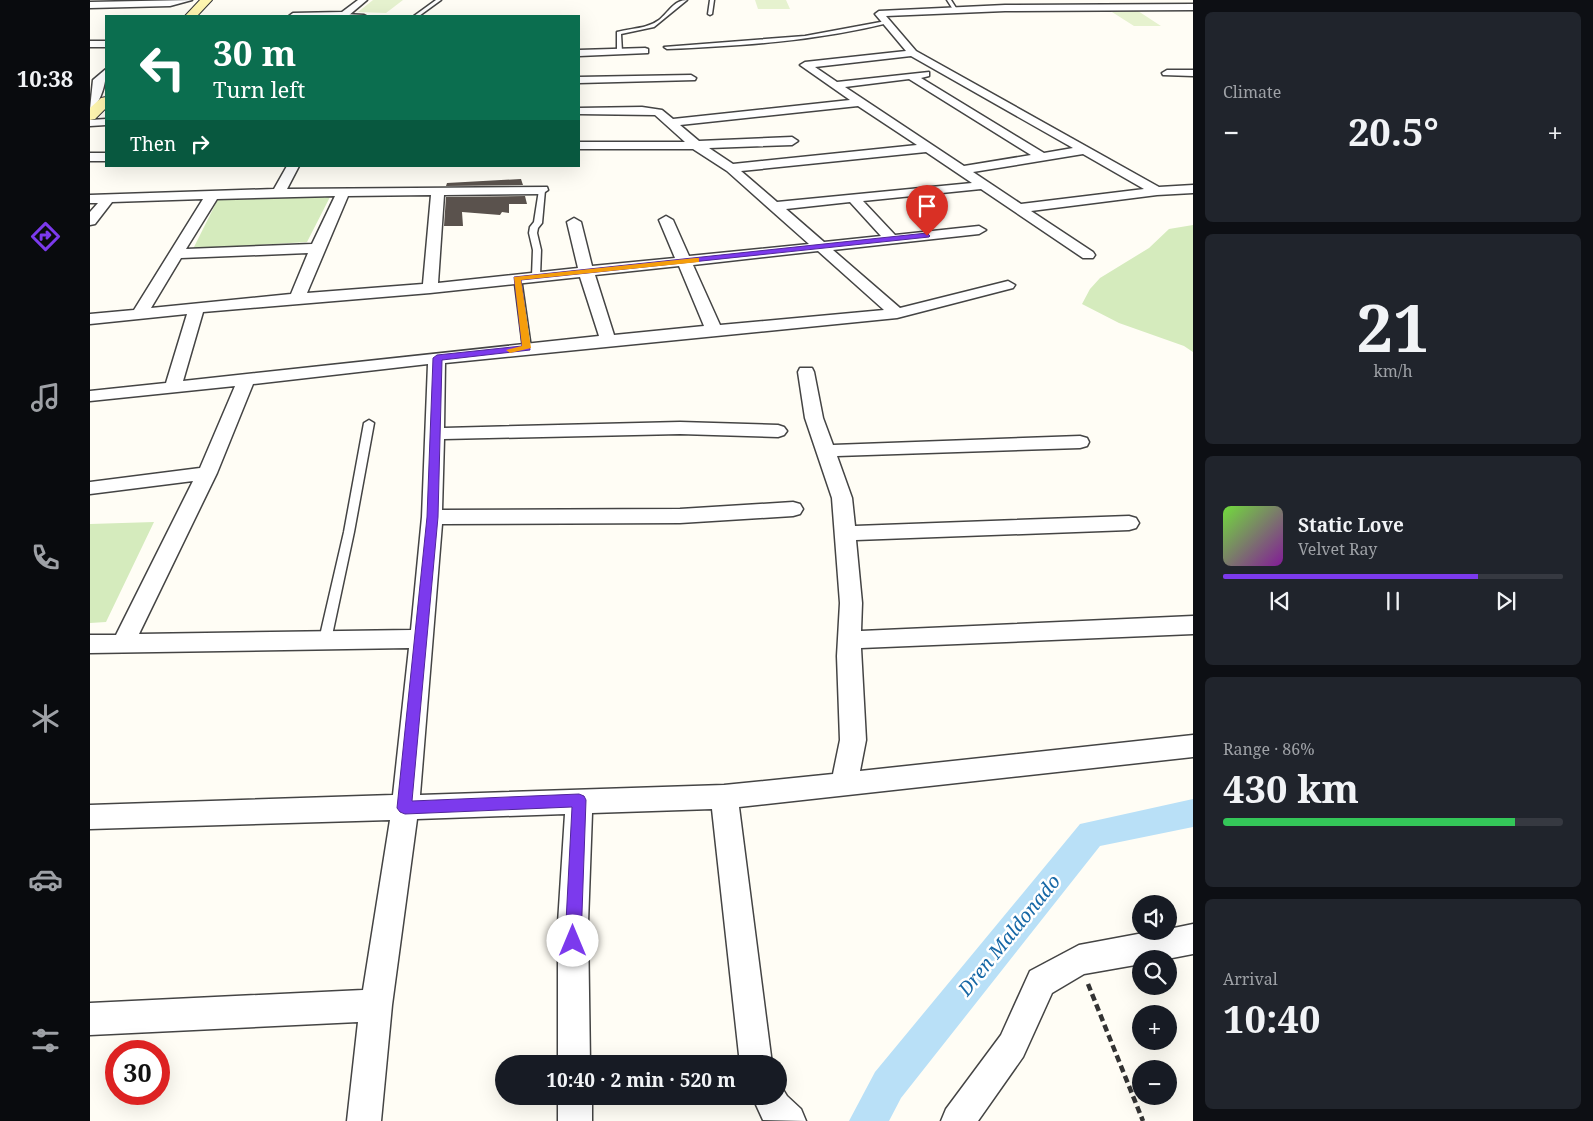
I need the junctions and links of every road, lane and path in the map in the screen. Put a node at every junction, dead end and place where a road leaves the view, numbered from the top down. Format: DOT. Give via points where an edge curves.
graph roads {
  1 [pos="188,0"];
  2 [pos="206,0"];
  3 [pos="362,0"];
  4 [pos="439,0"];
  5 [pos="685,0"];
  6 [pos="712,0"];
  7 [pos="944,0"];
  8 [pos="973,0"];
  9 [pos="178,1"];
  10 [pos="117,2"];
  11 [pos="952,5"];
  12 [pos="1193,7"];
  13 [pos="966,10"];
  14 [pos="91,11"];
  15 [pos="168,11"];
  16 [pos="710,14"];
  17 [pos="192,15"];
  18 [pos="344,15"];
  19 [pos="417,15"];
  20 [pos="886,22"];
  21 [pos="90,44"];
  22 [pos="105,44"];
  23 [pos="667,47"];
  24 [pos="645,51"];
  25 [pos="619,52"];
  26 [pos="580,53"];
  27 [pos="913,53"];
  28 [pos="945,72"];
  29 [pos="1167,73"];
  30 [pos="1193,73"];
  31 [pos="105,74"];
  32 [pos="911,76"];
  33 [pos="691,78"];
  34 [pos="580,80"];
  35 [pos="836,85"];
  36 [pos="98,86"];
  37 [pos="105,102"];
  38 [pos="862,102"];
  39 [pos="90,106"];
  40 [pos="580,111"];
  41 [pos="90,116"];
  42 [pos="105,122"];
  43 [pos="671,122"];
  44 [pos="90,123"];
  45 [pos="792,141"];
  46 [pos="696,145"];
  47 [pos="580,146"];
  48 [pos="927,148"];
  49 [pos="1084,150"];
  50 [pos="90,157"];
  51 [pos="105,157"];
  52 [pos="1042,157"];
  53 [pos="292,167"];
  54 [pos="731,168"];
  55 [pos="962,170"];
  56 [pos="985,185"];
  57 [pos="1193,189"];
  58 [pos="542,190"];
  59 [pos="1157,191"];
  60 [pos="438,192"];
  61 [pos="278,193"];
  62 [pos="343,193"];
  63 [pos="212,196"];
  64 [pos="854,198"];
  65 [pos="90,199"];
  66 [pos="108,199"];
  67 [pos="774,206"];
  68 [pos="1021,208"];
  69 [pos="666,220"];
  70 [pos="90,221"];
  71 [pos="574,222"];
  72 [pos="979,230"];
  73 [pos="891,240"];
  74 [pos="820,247"];
  75 [pos="317,248"];
  76 [pos="176,254"];
  77 [pos="1088,255"];
  78 [pos="684,261"];
  79 [pos="586,271"];
  80 [pos="536,276"];
  81 [pos="517,278"];
  82 [pos="1008,285"];
  83 [pos="430,288"];
  84 [pos="297,298"];
  85 [pos="196,309"];
  86 [pos="140,313"];
  87 [pos="897,313"];
  88 [pos="90,319"];
  89 [pos="714,330"];
  90 [pos="608,340"];
  91 [pos="527,348"];
  92 [pos="437,358"];
  93 [pos="806,372"];
  94 [pos="246,379"];
  95 [pos="174,387"];
  96 [pos="90,396"];
  97 [pos="369,423"];
  98 [pos="778,431"];
  99 [pos="435,434"];
  100 [pos="1080,442"];
  101 [pos="826,451"];
  102 [pos="207,473"];
  103 [pos="90,488"];
  104 [pos="793,509"];
  105 [pos="432,517"];
  106 [pos="1129,523"];
  107 [pos="845,532"];
  108 [pos="1193,624"];
  109 [pos="420,639"];
  110 [pos="325,640"];
  111 [pos="850,640"];
  112 [pos="123,643"];
  113 [pos="90,644"];
  114 [pos="1193,746"];
  115 [pos="844,784"];
  116 [pos="724,796"];
  117 [pos="579,800"];
  118 [pos="405,808"];
  119 [pos="90,817"];
  120 [pos="1193,939"];
  121 [pos="1079,960"];
  122 [pos="376,1005"];
  123 [pos="90,1019"];
  124 [pos="574,1055"];
  125 [pos="755,1055"];
  126 [pos="575,1105"];
  127 [pos="774,1105"];
  128 [pos="364,1121"];
  129 [pos="575,1121"];
  130 [pos="789,1121"];
  131 [pos="958,1121"];
  132 [pos="1143,1121"];
  1 -- 9 [label="street"];
  2 -- 17 [label="street"];
  3 -- 18 [label="street"];
  4 -- 19 [label="lane"];
  5 -- 25 [label="lane" via="661,21 644,30 618,33"];
  6 -- 16 [label="lane"];
  7 -- 11 [label="lane"];
  8 -- 13 [label="street"];
  9 -- 10 [label="street"];
  9 -- 15 [label="street"];
  10 -- 14 [label="street"];
  11 -- 13 [label="street"];
  11 -- 20 [label="street" via="879,14"];
  12 -- 13 [label="street"];
  20 -- 23 [label="lane" via="845,33"];
  20 -- 27 [label="street"];
  21 -- 22 [label="street"];
  24 -- 25 [label="street"];
  25 -- 26 [label="street"];
  27 -- 28 [label="street"];
  27 -- 35 [label="street" via="805,65"];
  28 -- 32 [label="street"];
  28 -- 49 [label="street"];
  29 -- 30 [label="street"];
  31 -- 36 [label="street"];
  32 -- 35 [label="street"];
  32 -- 52 [label="street"];
  33 -- 34 [label="street"];
  35 -- 38 [label="street"];
  36 -- 39 [label="street"];
  37 -- 41 [label="street"];
  38 -- 43 [label="street"];
  38 -- 48 [label="street"];
  40 -- 43 [label="street" via="651,110"];
  42 -- 44 [label="street"];
  43 -- 46 [label="street"];
  45 -- 46 [label="street"];
  46 -- 47 [label="street"];
  46 -- 54 [label="street"];
  48 -- 54 [label="street"];
  48 -- 55 [label="street"];
  49 -- 52 [label="street"];
  49 -- 59 [label="street"];
  50 -- 51 [label="street"];
  52 -- 55 [label="street"];
  53 -- 61 [label="street"];
  54 -- 67 [label="street"];
  55 -- 56 [label="street"];
  56 -- 64 [label="street"];
  56 -- 68 [label="street"];
  57 -- 59 [label="street"];
  58 -- 60 [label="street"];
  58 -- 80 [label="lane" via="538,222 533,232 537,250"];
  59 -- 68 [label="street"];
  60 -- 62 [label="street"];
  60 -- 83 [label="street"];
  61 -- 62 [label="street"];
  61 -- 63 [label="street"];
  62 -- 75 [label="street"];
  63 -- 66 [label="street"];
  63 -- 76 [label="street"];
  64 -- 67 [label="street"];
  64 -- 73 [label="street"];
  65 -- 66 [label="street"];
  66 -- 70 [label="street"];
  67 -- 74 [label="street"];
  68 -- 77 [label="street"];
  69 -- 78 [label="street"];
  71 -- 79 [label="street"];
  72 -- 73 [label="street"];
  73 -- 74 [label="street"];
  74 -- 78 [label="street"];
  74 -- 87 [label="street"];
  75 -- 76 [label="street"];
  75 -- 84 [label="street"];
  76 -- 86 [label="street"];
  78 -- 79 [label="street"];
  78 -- 89 [label="street"];
  79 -- 80 [label="street"];
  79 -- 90 [label="street"];
  80 -- 81 [label="street"];
  81 -- 83 [label="street"];
  81 -- 91 [label="lane"];
  82 -- 87 [label="street"];
  83 -- 84 [label="street"];
  84 -- 85 [label="street"];
  85 -- 86 [label="street"];
  85 -- 95 [label="street"];
  86 -- 88 [label="street"];
  87 -- 89 [label="street"];
  89 -- 90 [label="street"];
  90 -- 91 [label="street"];
  91 -- 92 [label="street"];
  92 -- 94 [label="street"];
  92 -- 99 [label="street"];
  93 -- 101 [label="street" via="814,418"];
  94 -- 95 [label="street"];
  94 -- 102 [label="street"];
  95 -- 96 [label="street"];
  97 -- 110 [label="lane"];
  98 -- 99 [label="street" via="680,428"];
  99 -- 105 [label="street"];
  100 -- 101 [label="street"];
  101 -- 107 [label="street" via="842,498"];
  102 -- 103 [label="street"];
  102 -- 112 [label="street"];
  104 -- 105 [label="street" via="680,516"];
  105 -- 109 [label="street"];
  106 -- 107 [label="street"];
  107 -- 111 [label="street"];
  108 -- 111 [label="street"];
  109 -- 110 [label="street"];
  109 -- 118 [label="street"];
  110 -- 112 [label="street"];
  111 -- 115 [label="street" via="853,740"];
  112 -- 113 [label="street"];
  114 -- 115 [label="street"];
  115 -- 116 [label="street"];
  116 -- 117 [label="street"];
  116 -- 125 [label="street"];
  117 -- 118 [label="street"];
  117 -- 124 [label="street" via="573,923"];
  118 -- 119 [label="street"];
  118 -- 122 [label="street"];
  120 -- 121 [label="street"];
  121 -- 131 [label="street" via="1041,982 1012,1046"];
  121 -- 132 [label="path"];
  122 -- 123 [label="street"];
  122 -- 128 [label="street"];
  126 -- 129 [label="street"];
  127 -- 130 [label="street"];
}
